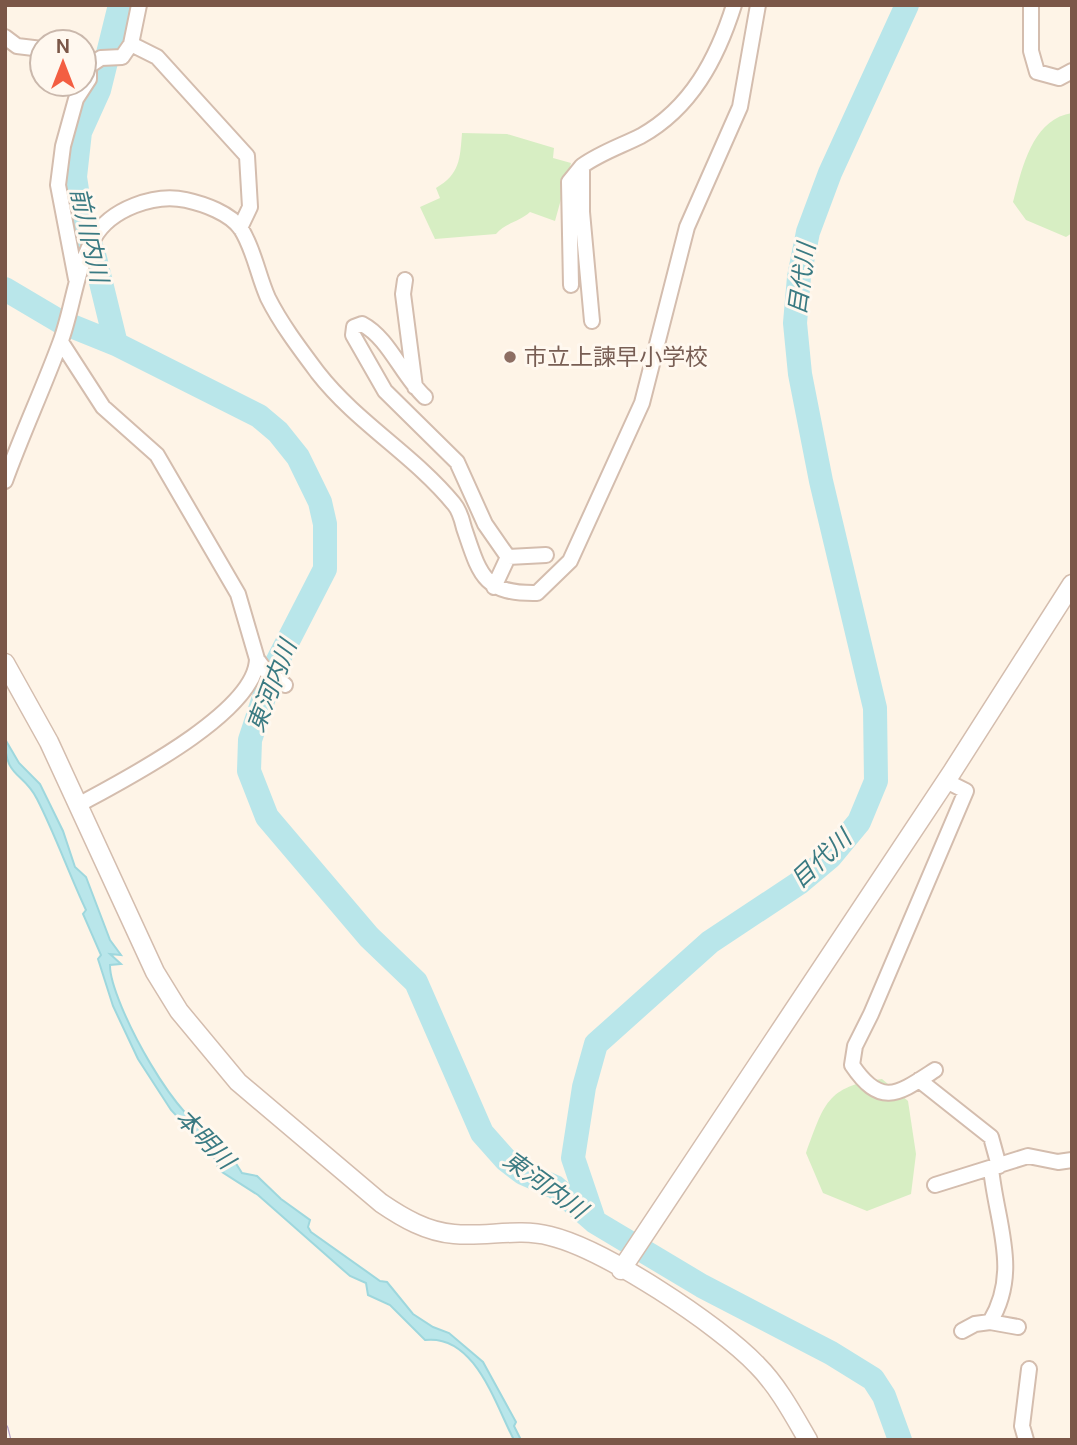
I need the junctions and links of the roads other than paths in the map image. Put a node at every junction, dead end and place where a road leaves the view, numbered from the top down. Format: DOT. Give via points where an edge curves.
graph roads {
  1 [pos="139,5"];
  2 [pos="734,5"];
  3 [pos="758,5"];
  4 [pos="1031,5"];
  5 [pos="5,37"];
  6 [pos="131,44"];
  7 [pos="28,47"];
  8 [pos="98,60"];
  9 [pos="1072,71"];
  10 [pos="77,98"];
  11 [pos="582,166"];
  12 [pos="240,228"];
  13 [pos="405,280"];
  14 [pos="77,281"];
  15 [pos="571,285"];
  16 [pos="592,321"];
  17 [pos="62,338"];
  18 [pos="5,481"];
  19 [pos="546,555"];
  20 [pos="508,557"];
  21 [pos="1072,584"];
  22 [pos="494,587"];
  23 [pos="5,663"];
  24 [pos="261,664"];
  25 [pos="285,685"];
  26 [pos="946,781"];
  27 [pos="78,805"];
  28 [pos="935,1070"];
  29 [pos="919,1080"];
  30 [pos="1072,1160"];
  31 [pos="995,1167"];
  32 [pos="935,1185"];
  33 [pos="624,1266"];
  34 [pos="990,1322"];
  35 [pos="1018,1327"];
  36 [pos="962,1331"];
  37 [pos="1030,1369"];
  38 [pos="808,1440"];
  39 [pos="1026,1440"];
  1 -- 6 [label="street"];
  2 -- 11 [label="street" via="695,91 642,135"];
  3 -- 22 [label="street" via="740,107 687,227 648,390 626,444 561,572 537,593 508,593"];
  4 -- 9 [label="street" via="1031,51 1037,72 1059,78"];
  5 -- 7 [label="street"];
  6 -- 8 [label="street" via="122,57"];
  6 -- 12 [label="street" via="157,57 247,156 250,206"];
  10 -- 14 [label="street" via="58,185"];
  11 -- 15 [label="street" via="569,182"];
  11 -- 16 [label="street"];
  12 -- 14 [label="street" via="206,204 176,198 141,204 117,212 94,236"];
  12 -- 22 [label="street" via="269,298 292,337 342,403 435,481 457,508 477,565"];
  13 -- 20 [label="street" via="403,294 420,393 374,330 362,324 354,327 354,335 385,391 457,462 485,524"];
  14 -- 17 [label="street"];
  17 -- 18 [label="street"];
  17 -- 24 [label="street" via="103,407 157,455 238,594"];
  19 -- 20 [label="street"];
  20 -- 22 [label="street"];
  21 -- 26 [label="street"];
  23 -- 27 [label="street"];
  24 -- 25 [label="street"];
  24 -- 27 [label="street" via="233,702 206,728"];
  26 -- 29 [label="street" via="966,791 860,1032 852,1065 872,1089 887,1094 903,1091"];
  26 -- 33 [label="street"];
  27 -- 33 [label="street" via="155,972 179,1011 214,1055 263,1104 405,1219 454,1234 551,1236"];
  28 -- 29 [label="street"];
  29 -- 31 [label="street" via="991,1137"];
  30 -- 31 [label="street" via="1028,1156"];
  31 -- 32 [label="street"];
  31 -- 34 [label="street" via="993,1192 1007,1267 1000,1307"];
  33 -- 38 [label="street" via="743,1351 779,1394"];
  34 -- 35 [label="street"];
  34 -- 36 [label="street"];
  37 -- 39 [label="street" via="1022,1426"];
}
